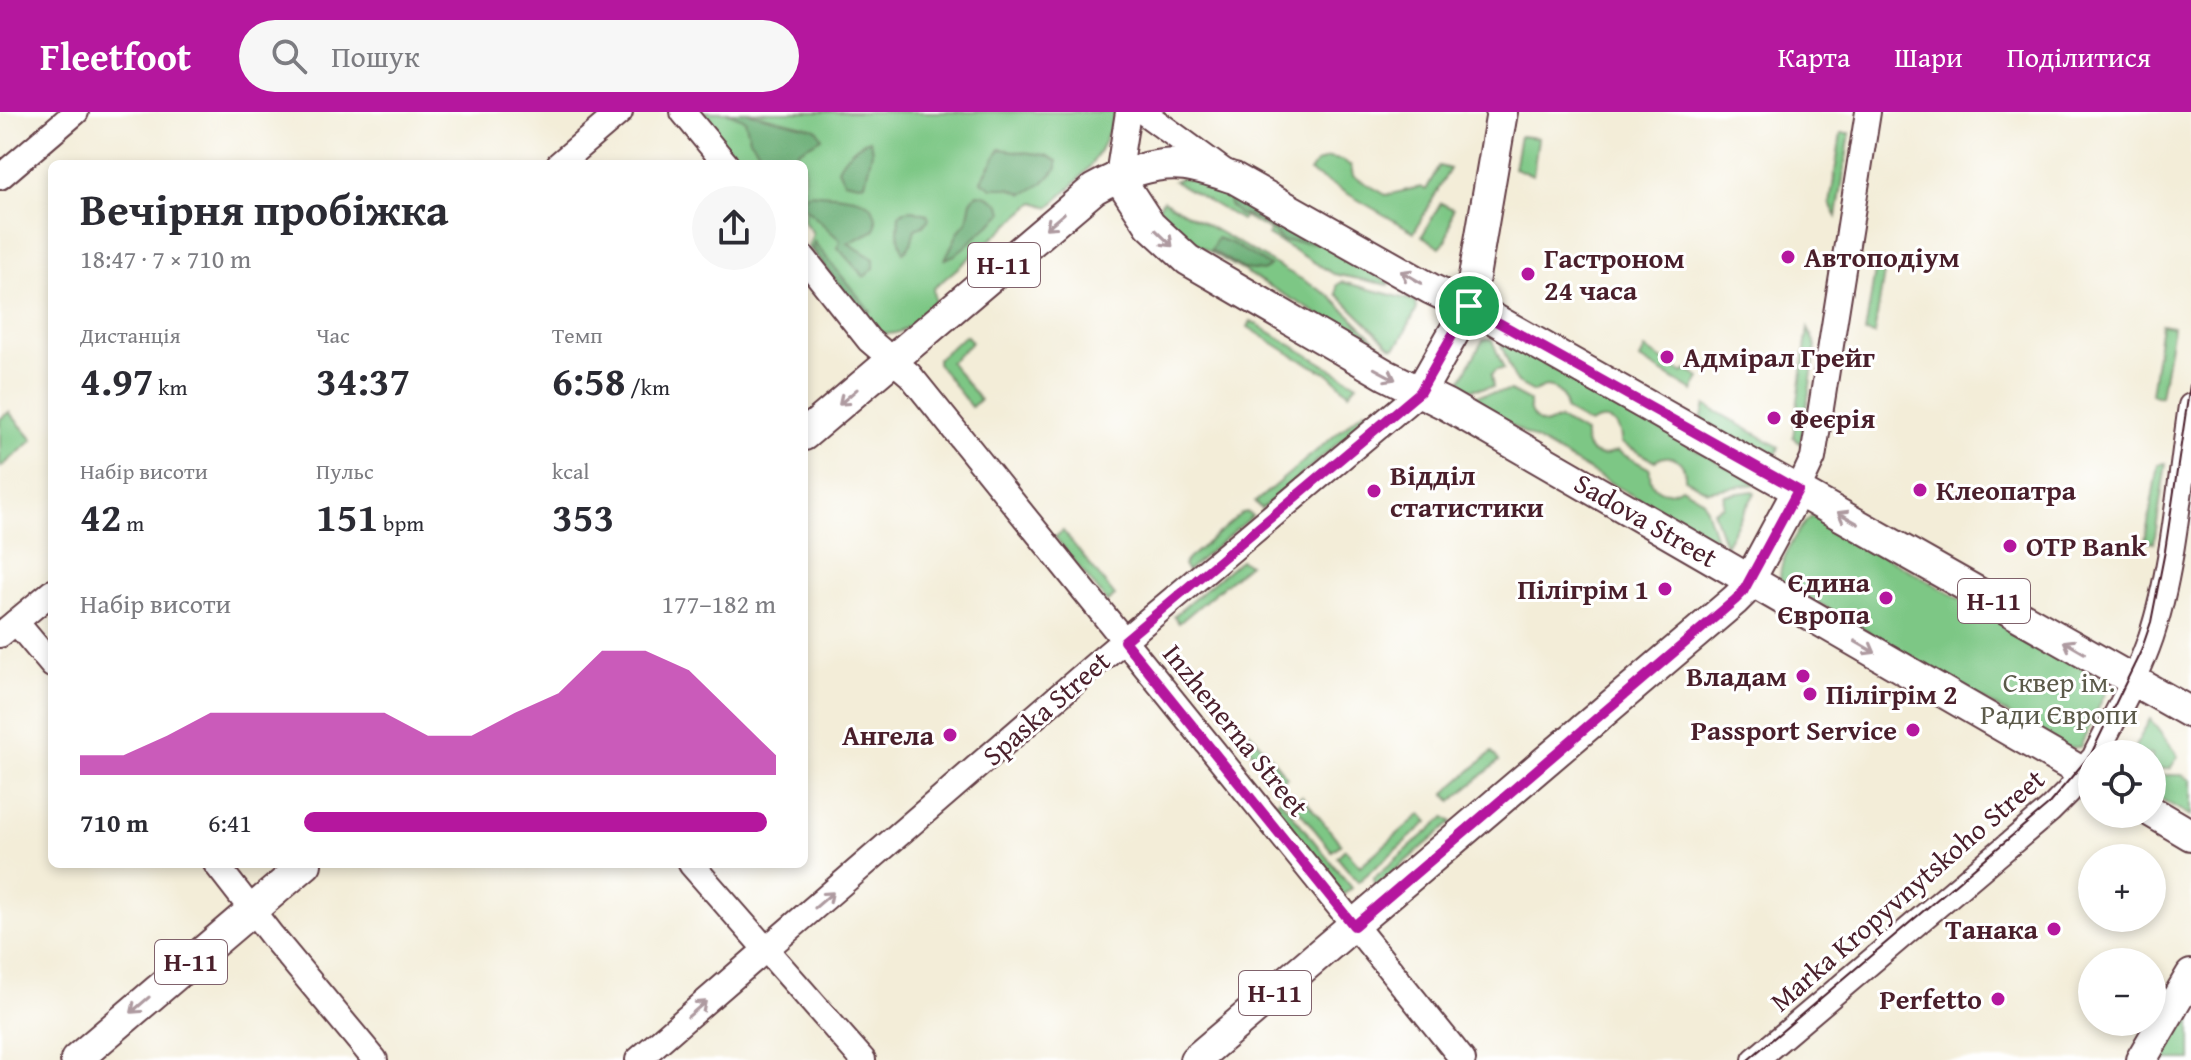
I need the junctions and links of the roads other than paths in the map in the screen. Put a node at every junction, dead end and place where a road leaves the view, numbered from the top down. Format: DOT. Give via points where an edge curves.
graph roads {
  1 [pos="76,112"];
  2 [pos="620,112"];
  3 [pos="683,112"];
  4 [pos="1128,112"];
  5 [pos="1143,112"];
  6 [pos="1502,112"];
  7 [pos="1868,112"];
  8 [pos="564,160"];
  9 [pos="723,160"];
  10 [pos="1118,176"];
  11 [pos="0,177"];
  12 [pos="1234,178"];
  13 [pos="808,263"];
  14 [pos="1469,306"];
  15 [pos="892,359"];
  16 [pos="1420,392"];
  17 [pos="2191,406"];
  18 [pos="808,432"];
  19 [pos="1798,490"];
  20 [pos="1749,579"];
  21 [pos="48,595"];
  22 [pos="8,628"];
  23 [pos="1124,641"];
  24 [pos="48,662"];
  25 [pos="2133,680"];
  26 [pos="2191,713"];
  27 [pos="2104,740"];
  28 [pos="2078,759"];
  29 [pos="2078,780"];
  30 [pos="2166,820"];
  31 [pos="2191,835"];
  32 [pos="219,868"];
  33 [pos="301,868"];
  34 [pos="694,868"];
  35 [pos="252,909"];
  36 [pos="1354,926"];
  37 [pos="765,951"];
  38 [pos="2191,975"];
  39 [pos="76,1060"];
  40 [pos="375,1060"];
  41 [pos="638,1060"];
  42 [pos="863,1060"];
  43 [pos="1195,1060"];
  44 [pos="1463,1060"];
  45 [pos="1755,1060"];
  46 [pos="2141,1060"];
  1 -- 11 [label="street"];
  2 -- 8 [label="street"];
  3 -- 9 [label="street"];
  4 -- 10 [label="street"];
  5 -- 12 [label="street"];
  6 -- 14 [label="main road"];
  7 -- 19 [label="street" via="1813,458"];
  10 -- 12 [label="main road, Н-11" via="1182,165"];
  10 -- 15 [label="main road, Н-11, one-way" via="1094,189"];
  10 -- 16 [label="main road, Sadova Street, one-way" via="1144,217 1188,260"];
  14 -- 12 [label="main road, Н-11, one-way"];
  13 -- 15 [label="street, Inzhenerna Street" via="869,340"];
  14 -- 16 [label="main road, Spaska Street"];
  14 -- 19 [label="main road, Н-11"];
  15 -- 18 [label="main road, Н-11, one-way"];
  15 -- 23 [label="street, Inzhenerna Street"];
  16 -- 20 [label="main road, Sadova Street"];
  16 -- 23 [label="street, Spaska Street"];
  17 -- 25 [label="street, Marka Kropyvnytskoho Street" via="2160,604"];
  19 -- 20 [label="main road"];
  25 -- 19 [label="main road, Н-11, one-way"];
  20 -- 28 [label="main road, Sadova Street, one-way"];
  20 -- 36 [label="main road, Н-11" via="1720,614"];
  21 -- 22 [label="street"];
  22 -- 24 [label="street"];
  23 -- 36 [label="street, Inzhenerna Street"];
  37 -- 23 [label="street, Spaska Street, one-way"];
  25 -- 26 [label="main road, Н-11"];
  25 -- 27 [label="street, Marka Kropyvnytskoho Street"];
  29 -- 45 [label="street, Marka Kropyvnytskoho Street" via="2050,810"];
  30 -- 31 [label="main road"];
  32 -- 35 [label="street"];
  33 -- 35 [label="main road, Н-11"];
  34 -- 37 [label="street"];
  35 -- 39 [label="main road, Н-11, one-way"];
  35 -- 40 [label="street"];
  36 -- 43 [label="main road, Н-11"];
  36 -- 44 [label="street, Inzhenerna Street"];
  41 -- 37 [label="street, Spaska Street, one-way"];
  37 -- 42 [label="street"];
  38 -- 46 [label="main road"];
}
